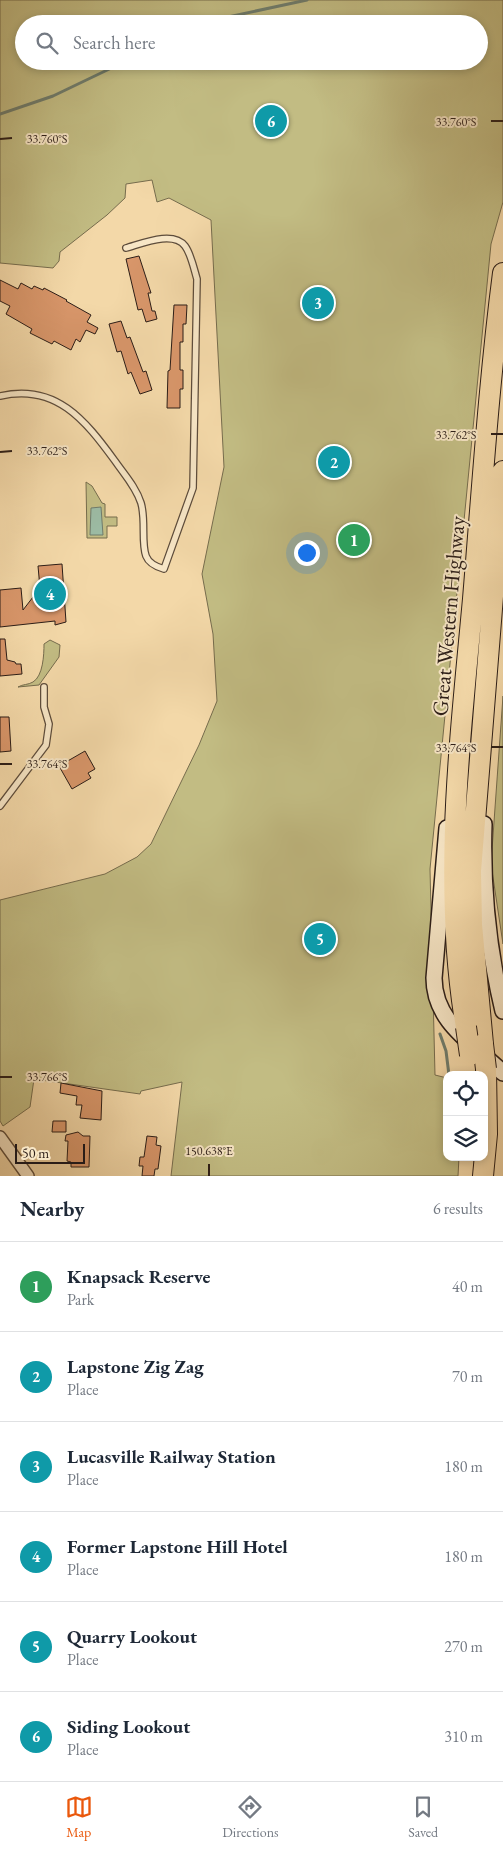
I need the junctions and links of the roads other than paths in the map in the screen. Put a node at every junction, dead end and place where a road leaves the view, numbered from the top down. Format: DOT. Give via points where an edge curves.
graph roads {
  1 [pos="126,248"];
  2 [pos="503,273"];
  3 [pos="0,396"];
  4 [pos="503,471"];
  5 [pos="476,668"];
  6 [pos="44,686"];
  7 [pos="0,806"];
  8 [pos="503,1011"];
  9 [pos="477,1049"];
  10 [pos="485,1071"];
  11 [pos="486,1071"];
  12 [pos="487,1116"];
  13 [pos="0,1137"];
  14 [pos="473,1161"];
  15 [pos="28,1176"];
  16 [pos="471,1176"];
  17 [pos="483,1176"];
  1 -- 3 [label="lane" via="167,239 178,240 186,247 197,279 193,488 164,569 151,563 146,556 145,522 139,496 79,417 64,405 43,396 25,393"];
  2 -- 5 [label="highway, Great Western Highway" via="493,370"];
  4 -- 5 [label="highway, Great Western Highway" via="491,604"];
  5 -- 8 [label="main road" via="492,702 483,870 487,930"];
  5 -- 9 [label="highway, Great Western Highway" via="471,871"];
  5 -- 9 [label="highway, Great Western Highway, bridge" via="453,876 454,926 466,1027"];
  5 -- 10 [label="main road" via="460,697 434,984 438,1005 448,1022"];
  6 -- 7 [label="lane" via="44,707 49,724 46,745"];
  9 -- 11 [label="highway, Great Western Highway, bridge"];
  12 -- 17 [label="highway, Great Western Highway"];
  13 -- 15 [label="street"];
  14 -- 16 [label="highway"];
}
